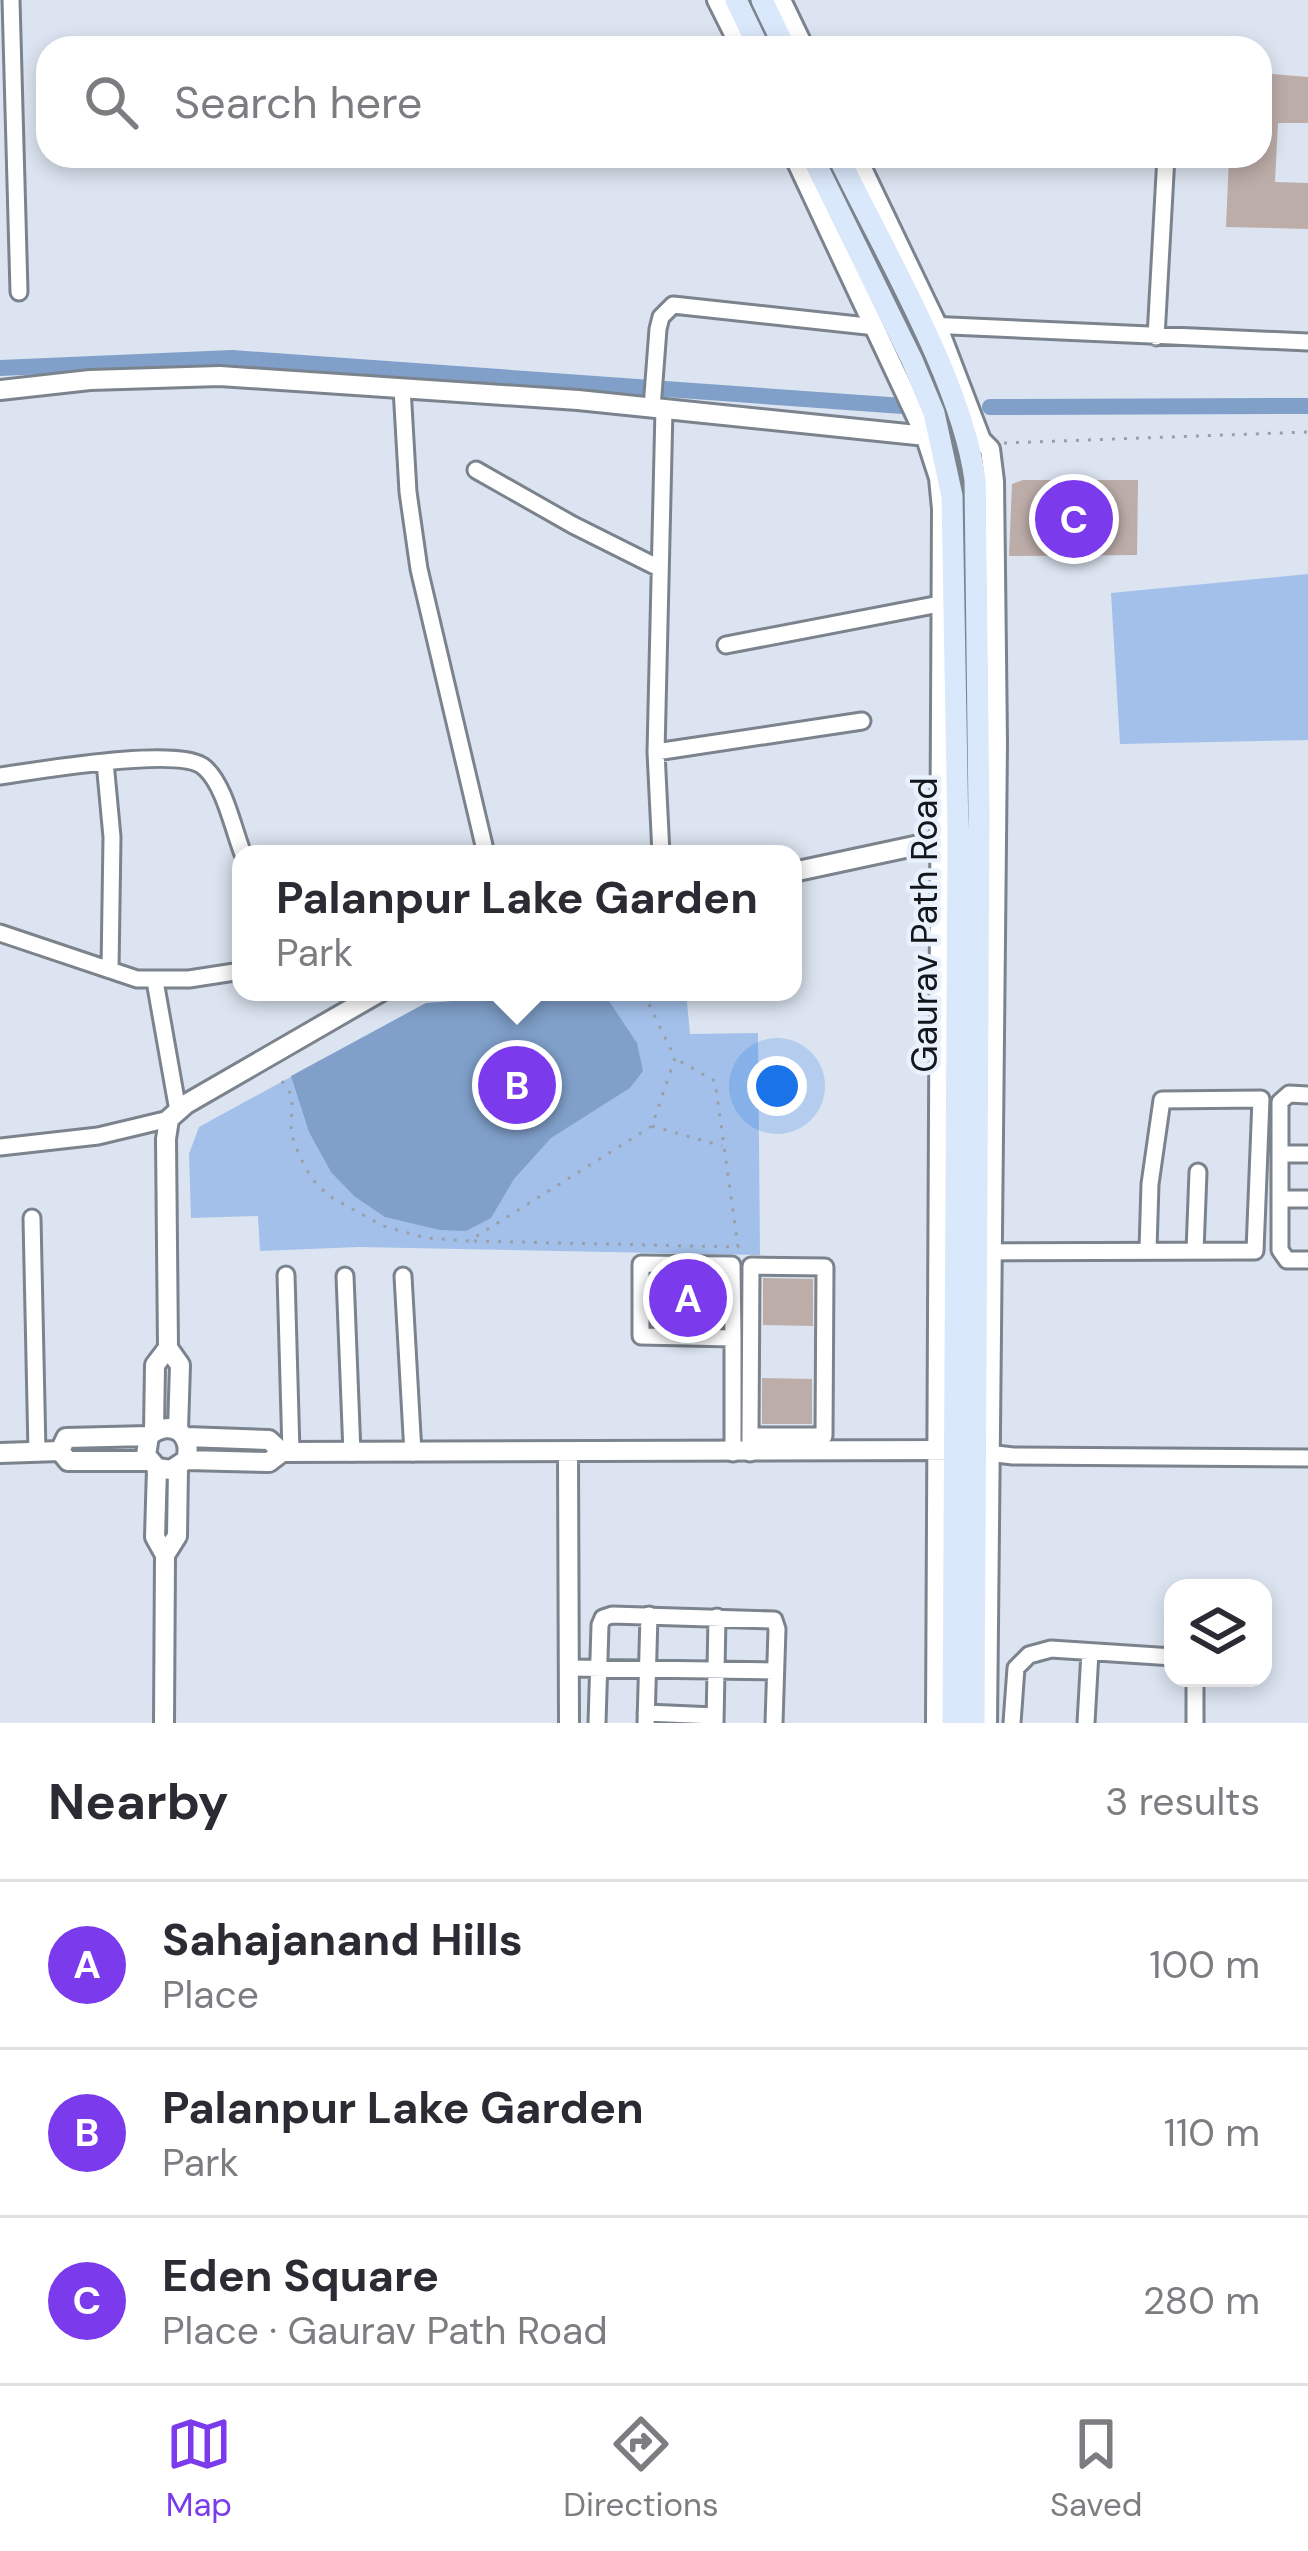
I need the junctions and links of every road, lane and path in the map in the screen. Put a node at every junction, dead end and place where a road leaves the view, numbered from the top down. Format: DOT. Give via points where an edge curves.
graph roads {
  1 [pos="11,0"];
  2 [pos="717,0"];
  3 [pos="736,0"];
  4 [pos="762,0"];
  5 [pos="781,0"];
  6 [pos="735,36"];
  7 [pos="753,36"];
  8 [pos="779,36"];
  9 [pos="798,36"];
  10 [pos="800,168"];
  11 [pos="818,168"];
  12 [pos="844,168"];
  13 [pos="861,168"];
  14 [pos="1165,168"];
  15 [pos="19,292"];
  16 [pos="928,324"];
  17 [pos="876,327"];
  18 [pos="1156,337"];
  19 [pos="1308,342"];
  20 [pos="402,388"];
  21 [pos="0,390"];
  22 [pos="940,400"];
  23 [pos="656,405"];
  24 [pos="1308,432"];
  25 [pos="933,436"];
  26 [pos="978,441"];
  27 [pos="476,470"];
  28 [pos="657,567"];
  29 [pos="947,603"];
  30 [pos="726,645"];
  31 [pos="862,721"];
  32 [pos="656,752"];
  33 [pos="105,762"];
  34 [pos="0,776"];
  35 [pos="959,836"];
  36 [pos="239,845"];
  37 [pos="484,845"];
  38 [pos="661,845"];
  39 [pos="802,870"];
  40 [pos="0,933"];
  41 [pos="110,970"];
  42 [pos="232,972"];
  43 [pos="155,981"];
  44 [pos="365,1001"];
  45 [pos="647,1001"];
  46 [pos="674,1058"];
  47 [pos="282,1081"];
  48 [pos="1308,1095"];
  49 [pos="174,1115"];
  50 [pos="652,1126"];
  51 [pos="723,1146"];
  52 [pos="0,1148"];
  53 [pos="1280,1154"];
  54 [pos="1308,1154"];
  55 [pos="1198,1172"];
  56 [pos="1280,1199"];
  57 [pos="1308,1199"];
  58 [pos="32,1219"];
  59 [pos="469,1241"];
  60 [pos="1148,1250"];
  61 [pos="1195,1251"];
  62 [pos="985,1252"];
  63 [pos="1308,1260"];
  64 [pos="286,1275"];
  65 [pos="345,1276"];
  66 [pos="403,1276"];
  67 [pos="733,1338"];
  68 [pos="168,1348"];
  69 [pos="182,1433"];
  70 [pos="152,1434"];
  71 [pos="744,1447"];
  72 [pos="60,1451"];
  73 [pos="37,1452"];
  74 [pos="286,1452"];
  75 [pos="0,1453"];
  76 [pos="413,1453"];
  77 [pos="568,1453"];
  78 [pos="352,1454"];
  79 [pos="1012,1456"];
  80 [pos="964,1457"];
  81 [pos="1308,1458"];
  82 [pos="153,1464"];
  83 [pos="182,1464"];
  84 [pos="165,1556"];
  85 [pos="649,1616"];
  86 [pos="717,1617"];
  87 [pos="1090,1652"];
  88 [pos="1164,1657"];
  89 [pos="569,1668"];
  90 [pos="598,1668"];
  91 [pos="646,1669"];
  92 [pos="716,1671"];
  93 [pos="776,1671"];
  94 [pos="1195,1687"];
  95 [pos="646,1718"];
  96 [pos="715,1719"];
  97 [pos="164,1723"];
  98 [pos="569,1723"];
  99 [pos="597,1723"];
  100 [pos="774,1723"];
  101 [pos="936,1723"];
  102 [pos="953,1723"];
  103 [pos="974,1723"];
  104 [pos="987,1723"];
  105 [pos="1012,1723"];
  106 [pos="1086,1723"];
  107 [pos="1195,1723"];
  1 -- 15 [label="street"];
  2 -- 6 [label="street"];
  3 -- 7 [label="main road"];
  4 -- 8 [label="main road"];
  5 -- 9 [label="street"];
  10 -- 17 [label="street"];
  11 -- 22 [label="main road, Gaurav Path Road"];
  12 -- 16 [label="main road, Gaurav Path Road"];
  13 -- 16 [label="street"];
  14 -- 18 [label="street"];
  16 -- 18 [label="street"];
  16 -- 22 [label="main road, Gaurav Path Road"];
  16 -- 26 [label="street"];
  17 -- 23 [label="street" via="673,305 658,329"];
  17 -- 25 [label="street"];
  18 -- 19 [label="street"];
  20 -- 21 [label="street" via="220,376"];
  20 -- 23 [label="street"];
  20 -- 37 [label="street" via="419,568"];
  22 -- 25 [label="main road, Gaurav Path Road"];
  22 -- 26 [label="main road, Gaurav Path Road"];
  23 -- 25 [label="street"];
  23 -- 28 [label="street"];
  24 -- 26 [label="path"];
  25 -- 29 [label="main road, Gaurav Path Road" via="952,496"];
  26 -- 35 [label="main road, Gaurav Path Road"];
  26 -- 62 [label="street" via="994,481 997,743"];
  27 -- 28 [label="street"];
  28 -- 32 [label="street"];
  29 -- 30 [label="street"];
  29 -- 35 [label="main road, Gaurav Path Road"];
  31 -- 32 [label="street"];
  32 -- 38 [label="street"];
  33 -- 34 [label="street"];
  33 -- 36 [label="street" via="172,758 205,767"];
  33 -- 41 [label="street"];
  35 -- 39 [label="street"];
  35 -- 62 [label="main road, Gaurav Path Road"];
  35 -- 80 [label="main road, Gaurav Path Road"];
  40 -- 41 [label="street"];
  41 -- 43 [label="street"];
  42 -- 43 [label="street"];
  43 -- 49 [label="street"];
  44 -- 49 [label="street"];
  45 -- 46 [label="path"];
  46 -- 50 [label="path"];
  46 -- 51 [label="path" via="715,1081"];
  47 -- 59 [label="path" via="292,1096 299,1155 328,1196 383,1226"];
  48 -- 53 [label="street" via="1280,1102"];
  49 -- 52 [label="street" via="98,1136"];
  49 -- 68 [label="street" via="166,1139"];
  50 -- 51 [label="path"];
  50 -- 59 [label="path"];
  51 -- 59 [label="path" via="738,1247"];
  53 -- 54 [label="street"];
  53 -- 56 [label="street"];
  55 -- 61 [label="street"];
  56 -- 57 [label="street"];
  56 -- 63 [label="street" via="1282,1256"];
  58 -- 73 [label="street"];
  60 -- 61 [label="street"];
  60 -- 61 [label="street" via="1162,1100 1261,1099 1255,1251"];
  60 -- 62 [label="street"];
  62 -- 80 [label="main road, Gaurav Path Road"];
  64 -- 74 [label="street"];
  65 -- 78 [label="street"];
  66 -- 76 [label="street"];
  67 -- 67 [label="street" via="641,1336 641,1264 732,1265"];
  67 -- 71 [label="street"];
  68 -- 69 [label="street" via="179,1365"];
  68 -- 70 [label="street" via="155,1366"];
  69 -- 70 [label="street" via="166,1427"];
  69 -- 74 [label="street" via="269,1440"];
  69 -- 83 [label="street" via="189,1448"];
  70 -- 72 [label="street" via="66,1438"];
  70 -- 82 [label="street" via="145,1448"];
  71 -- 71 [label="street" via="751,1266 825,1267 824,1436"];
  71 -- 77 [label="street"];
  71 -- 80 [label="street"];
  72 -- 73 [label="street"];
  72 -- 82 [label="street" via="68,1461"];
  73 -- 75 [label="street"];
  74 -- 78 [label="street"];
  74 -- 83 [label="street" via="269,1462"];
  76 -- 77 [label="street"];
  76 -- 78 [label="street"];
  77 -- 89 [label="street"];
  79 -- 80 [label="street"];
  79 -- 81 [label="street"];
  80 -- 101 [label="street"];
  80 -- 102 [label="main road, Gaurav Path Road"];
  80 -- 103 [label="main road, Gaurav Path Road"];
  80 -- 104 [label="street"];
  82 -- 83 [label="street"];
  82 -- 84 [label="street" via="155,1537"];
  83 -- 84 [label="street" via="177,1536"];
  84 -- 97 [label="street"];
  85 -- 86 [label="street"];
  85 -- 90 [label="street" via="603,1618"];
  85 -- 91 [label="street"];
  86 -- 92 [label="street"];
  86 -- 93 [label="street" via="774,1620"];
  87 -- 88 [label="street"];
  87 -- 105 [label="street" via="1029,1655 1016,1669"];
  87 -- 106 [label="street"];
  89 -- 90 [label="street"];
  89 -- 98 [label="street"];
  90 -- 91 [label="street"];
  90 -- 99 [label="street"];
  91 -- 92 [label="street"];
  91 -- 95 [label="street"];
  92 -- 93 [label="street"];
  92 -- 96 [label="street"];
  93 -- 100 [label="street"];
  94 -- 107 [label="street"];
  95 -- 96 [label="street"];
}
